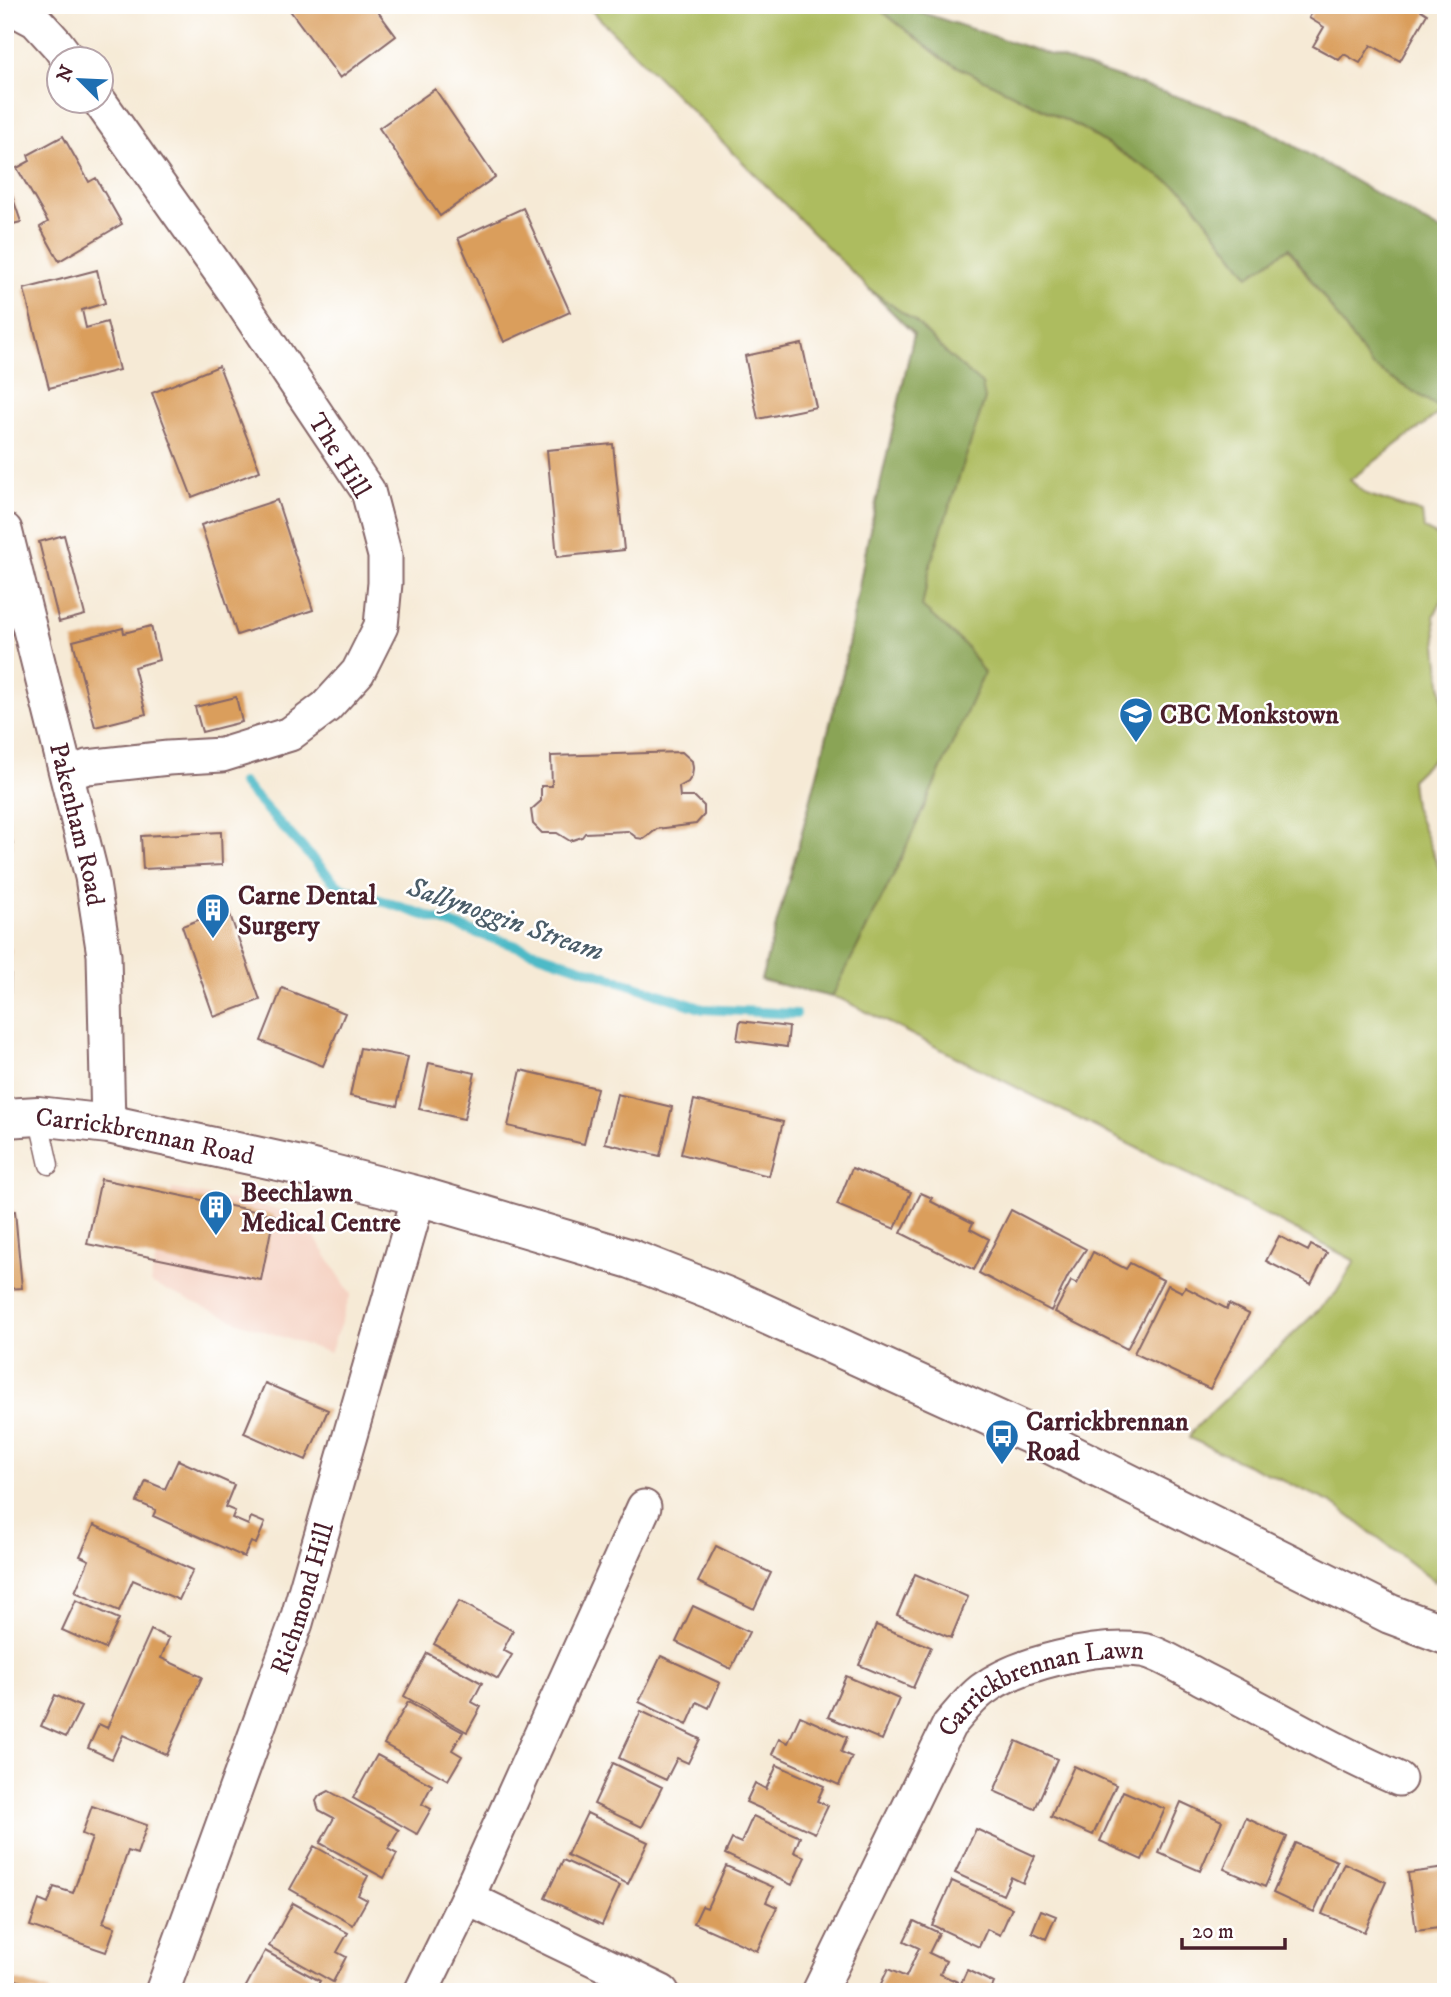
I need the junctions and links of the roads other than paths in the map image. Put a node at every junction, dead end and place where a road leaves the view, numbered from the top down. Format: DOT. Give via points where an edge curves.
graph roads {
  1 [pos="6,5"];
  2 [pos="57,46"];
  3 [pos="110,116"];
  4 [pos="5,530"];
  5 [pos="67,774"];
  6 [pos="22,1117"];
  7 [pos="108,1124"];
  8 [pos="49,1165"];
  9 [pos="419,1196"];
  10 [pos="644,1507"];
  11 [pos="1446,1635"];
  12 [pos="1399,1779"];
  13 [pos="467,1898"];
  14 [pos="162,1992"];
  15 [pos="421,1992"];
  16 [pos="662,1992"];
  17 [pos="819,1992"];
  1 -- 2 [label="street" via="36,21"];
  3 -- 5 [label="street, The Hill" via="234,290 368,491 385,556 385,583 381,626 358,672 326,707 290,734 222,755 87,767"];
  4 -- 5 [label="street, Pakenham Road"];
  5 -- 7 [label="street, Pakenham Road" via="92,877 104,955"];
  6 -- 7 [label="main road, Carrickbrennan Road"];
  6 -- 8 [label="lane"];
  7 -- 9 [label="main road, Carrickbrennan Road"];
  9 -- 11 [label="main road, Carrickbrennan Road" via="631,1259 727,1297 1040,1438 1390,1614"];
  9 -- 14 [label="street, Richmond Hill" via="296,1623"];
  10 -- 13 [label="street"];
  12 -- 17 [label="street, Carrickbrennan Lawn" via="1143,1650 1083,1653 1013,1672 981,1690 949,1725"];
  13 -- 15 [label="street"];
  13 -- 16 [label="street"];
}
